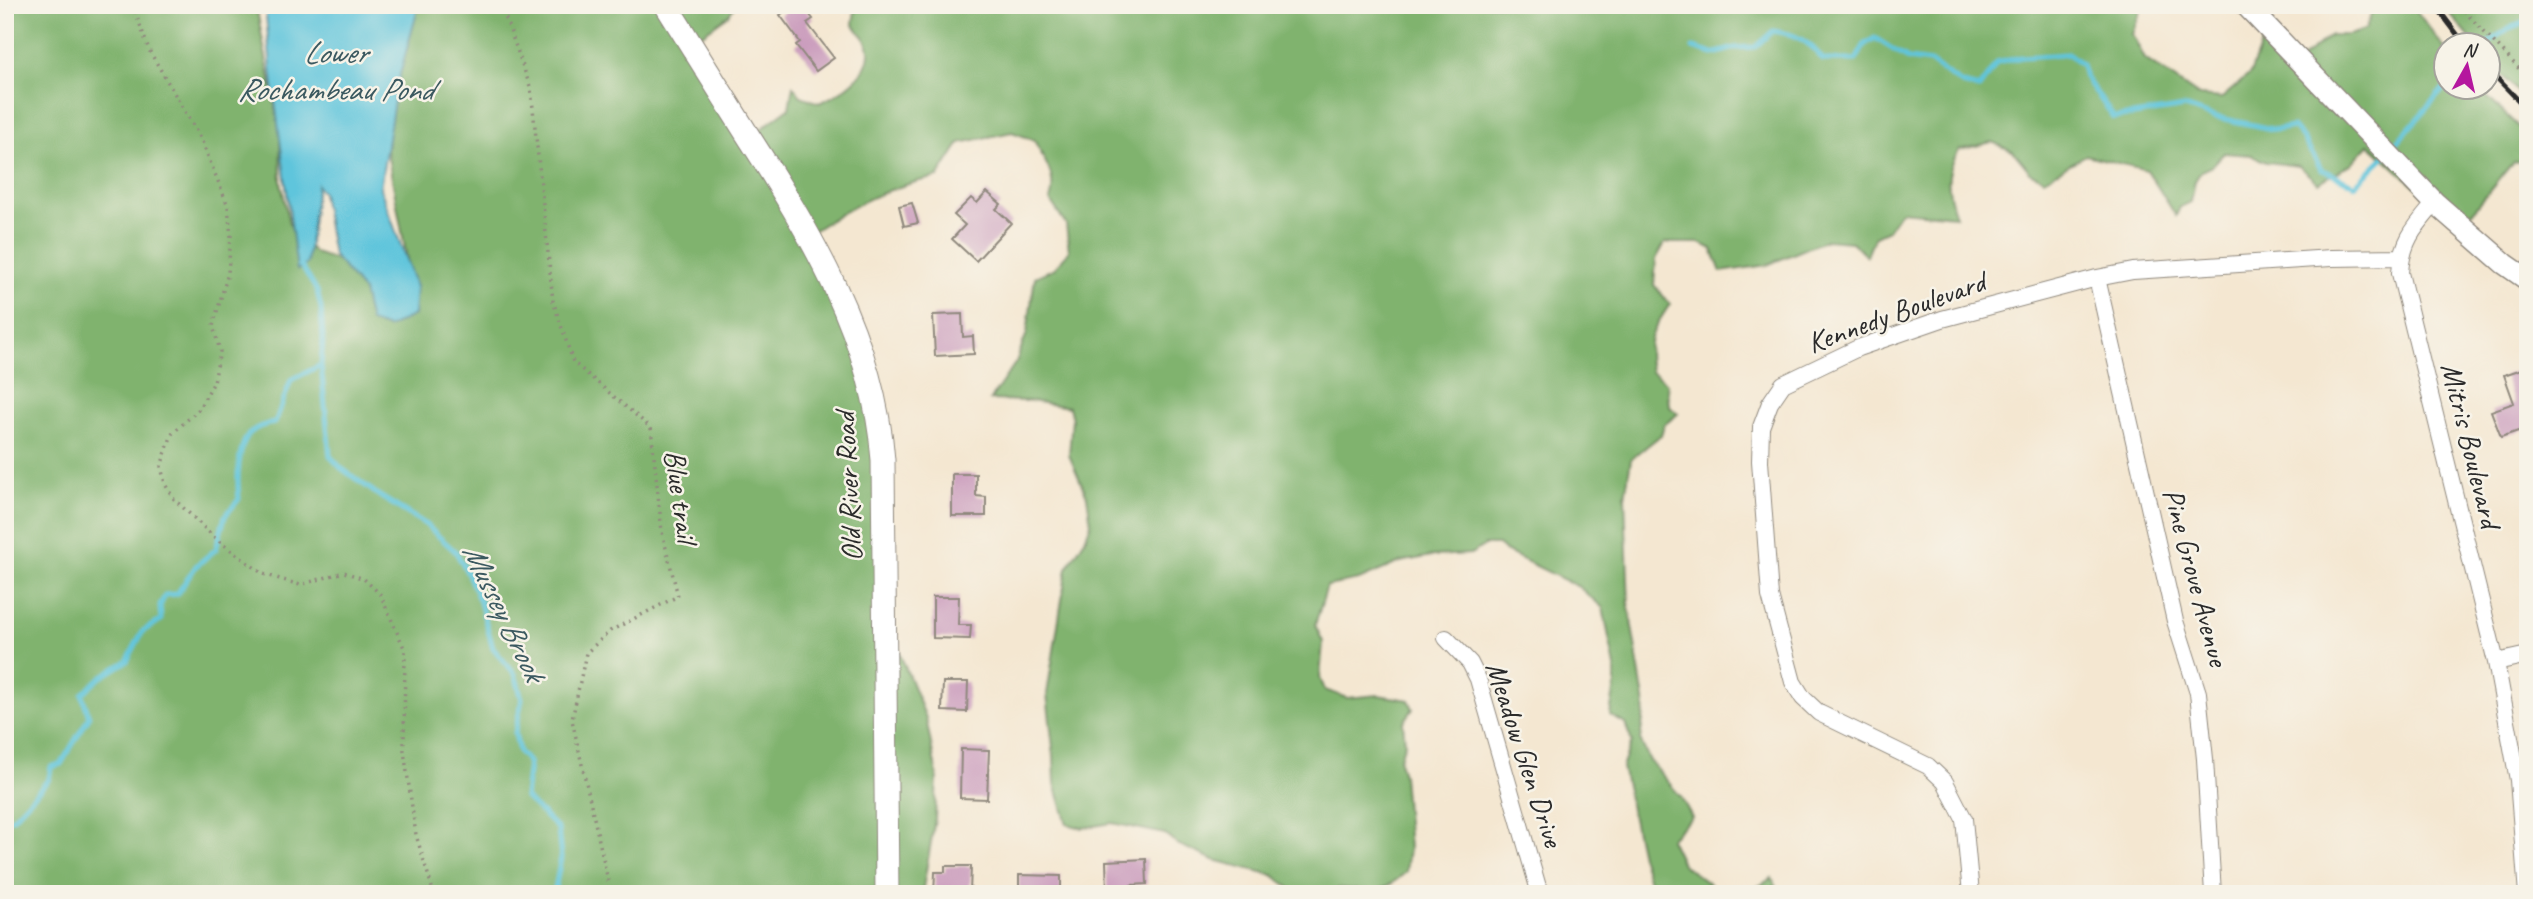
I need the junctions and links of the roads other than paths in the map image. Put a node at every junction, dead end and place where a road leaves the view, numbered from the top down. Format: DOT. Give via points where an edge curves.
graph roads {
  1 [pos="666,5"];
  2 [pos="2246,5"];
  3 [pos="2435,202"];
  4 [pos="2401,257"];
  5 [pos="2097,278"];
  6 [pos="2528,280"];
  7 [pos="1446,638"];
  8 [pos="2528,655"];
  9 [pos="2496,662"];
  10 [pos="887,894"];
  11 [pos="1540,894"];
  12 [pos="1971,894"];
  13 [pos="2213,894"];
  14 [pos="2527,894"];
  1 -- 10 [label="main road, Old River Road" via="786,194 830,273 872,383 883,460"];
  2 -- 3 [label="street"];
  3 -- 4 [label="street" via="2410,233"];
  3 -- 6 [label="street"];
  4 -- 5 [label="street, Kennedy Boulevard" via="2133,271"];
  4 -- 9 [label="street, Mitris Boulevard" via="2400,273"];
  5 -- 12 [label="street, Kennedy Boulevard" via="1942,319 1858,348 1783,384 1760,427 1770,596 1793,682 1819,713 1928,766 1945,782 1964,819"];
  5 -- 13 [label="street, Pine Grove Avenue" via="2175,621 2198,694"];
  7 -- 11 [label="street, Meadow Glen Drive" via="1470,663 1480,687"];
  8 -- 9 [label="street"];
  9 -- 14 [label="street, Mitris Boulevard" via="2518,780"];
}
